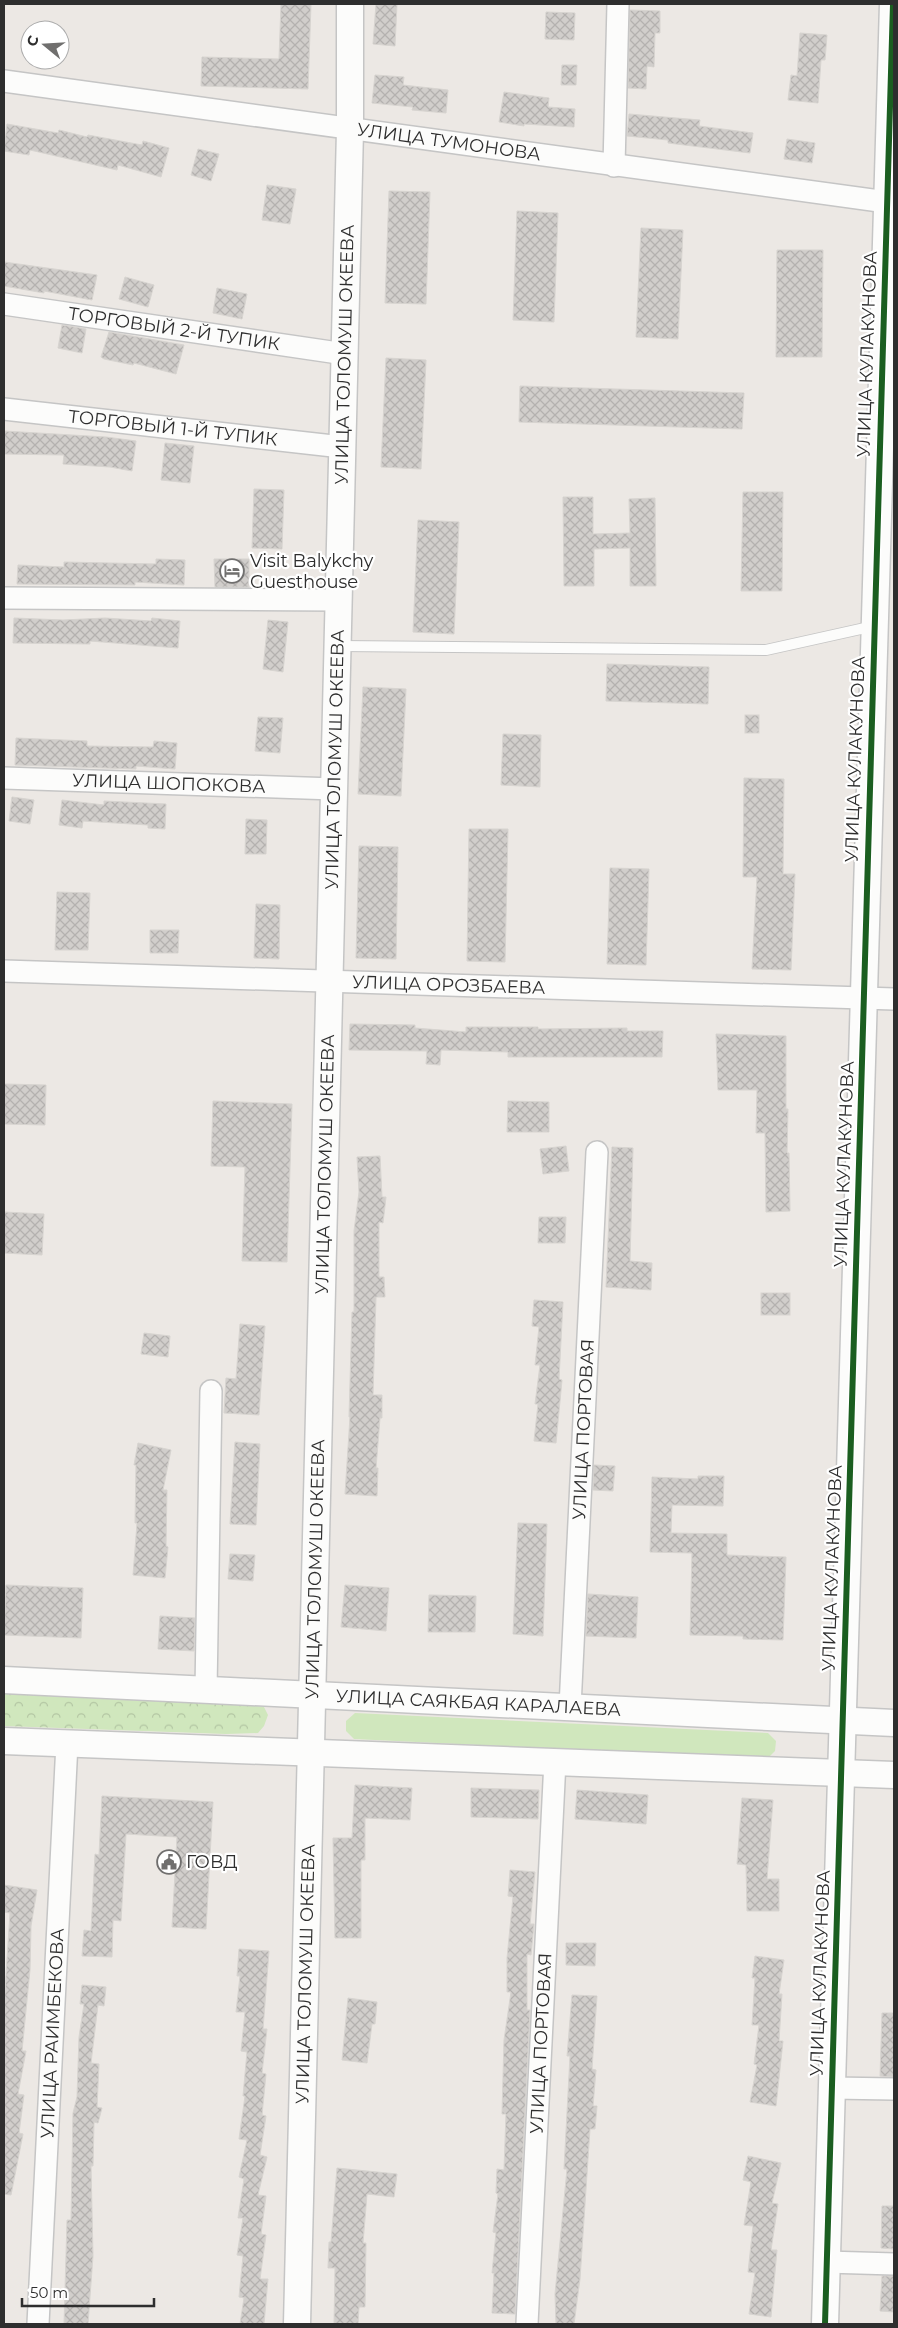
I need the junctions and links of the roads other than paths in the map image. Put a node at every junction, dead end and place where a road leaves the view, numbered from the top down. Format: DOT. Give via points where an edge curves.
graph roads {
  1 [pos="350,4"];
  2 [pos="618,4"];
  3 [pos="893,12"];
  4 [pos="4,81"];
  5 [pos="350,130"];
  6 [pos="614,166"];
  7 [pos="891,203"];
  8 [pos="4,304"];
  9 [pos="345,354"];
  10 [pos="888,399"];
  11 [pos="4,409"];
  12 [pos="342,447"];
  13 [pos="4,598"];
  14 [pos="339,600"];
  15 [pos="874,625"];
  16 [pos="338,646"];
  17 [pos="4,778"];
  18 [pos="334,789"];
  19 [pos="4,971"];
  20 [pos="329,982"];
  21 [pos="864,997"];
  22 [pos="894,999"];
  23 [pos="597,1152"];
  24 [pos="211,1391"];
  25 [pos="4,1680"];
  26 [pos="206,1690"];
  27 [pos="312,1695"];
  28 [pos="570,1707"];
  29 [pos="842,1720"];
  30 [pos="894,1722"];
  31 [pos="4,1741"];
  32 [pos="67,1743"];
  33 [pos="310,1752"];
  34 [pos="555,1761"];
  35 [pos="841,1772"];
  36 [pos="894,1775"];
  37 [pos="832,2088"];
  38 [pos="894,2089"];
  39 [pos="826,2262"];
  40 [pos="894,2264"];
  41 [pos="38,2324"];
  42 [pos="296,2324"];
  43 [pos="527,2324"];
  44 [pos="825,2324"];
  1 -- 5 [label="street, УЛИЦА ТОЛОМУШ ОКЕЕВА"];
  2 -- 6 [label="street"];
  3 -- 7 [label="street, УЛИЦА КУЛАКУНОВА"];
  4 -- 5 [label="street, УЛИЦА ТУМОНОВА"];
  5 -- 6 [label="street, УЛИЦА ТУМОНОВА"];
  5 -- 9 [label="street, УЛИЦА ТОЛОМУШ ОКЕЕВА"];
  6 -- 7 [label="street, УЛИЦА ТУМОНОВА"];
  7 -- 10 [label="street, УЛИЦА КУЛАКУНОВА"];
  8 -- 9 [label="street, ТОРГОВЫЙ 2-Й ТУПИК"];
  9 -- 12 [label="street, УЛИЦА ТОЛОМУШ ОКЕЕВА"];
  10 -- 15 [label="street, УЛИЦА КУЛАКУНОВА"];
  11 -- 12 [label="street, ТОРГОВЫЙ 1-Й ТУПИК"];
  12 -- 14 [label="street, УЛИЦА ТОЛОМУШ ОКЕЕВА"];
  13 -- 14 [label="street"];
  14 -- 16 [label="street, УЛИЦА ТОЛОМУШ ОКЕЕВА"];
  15 -- 16 [label="lane" via="766,650"];
  15 -- 21 [label="street, УЛИЦА КУЛАКУНОВА"];
  16 -- 18 [label="street, УЛИЦА ТОЛОМУШ ОКЕЕВА"];
  17 -- 18 [label="street, УЛИЦА ШОПОКОВА"];
  18 -- 20 [label="street, УЛИЦА ТОЛОМУШ ОКЕЕВА"];
  19 -- 20 [label="street, УЛИЦА ОРОЗБАЕВА"];
  20 -- 21 [label="street, УЛИЦА ОРОЗБАЕВА"];
  20 -- 27 [label="street, УЛИЦА ТОЛОМУШ ОКЕЕВА"];
  21 -- 22 [label="street, УЛИЦА ОРОЗБАЕВА"];
  21 -- 29 [label="street, УЛИЦА КУЛАКУНОВА"];
  23 -- 28 [label="street, УЛИЦА ПОРТОВАЯ"];
  24 -- 26 [label="street"];
  25 -- 26 [label="street, УЛИЦА САЯКБАЯ КАРАЛАЕВА"];
  26 -- 27 [label="street, УЛИЦА САЯКБАЯ КАРАЛАЕВА"];
  27 -- 28 [label="street, УЛИЦА САЯКБАЯ КАРАЛАЕВА"];
  27 -- 33 [label="street, УЛИЦА ТОЛОМУШ ОКЕЕВА"];
  28 -- 29 [label="street, УЛИЦА САЯКБАЯ КАРАЛАЕВА"];
  29 -- 30 [label="street, УЛИЦА САЯКБАЯ КАРАЛАЕВА"];
  29 -- 35 [label="street, УЛИЦА КУЛАКУНОВА"];
  31 -- 32 [label="street"];
  32 -- 33 [label="street"];
  32 -- 41 [label="street, УЛИЦА РАИМБЕКОВА"];
  33 -- 34 [label="street"];
  33 -- 42 [label="street, УЛИЦА ТОЛОМУШ ОКЕЕВА"];
  34 -- 35 [label="street"];
  34 -- 43 [label="street, УЛИЦА ПОРТОВАЯ"];
  35 -- 36 [label="street"];
  35 -- 37 [label="street, УЛИЦА КУЛАКУНОВА"];
  37 -- 38 [label="street"];
  37 -- 39 [label="street, УЛИЦА КУЛАКУНОВА"];
  39 -- 40 [label="street"];
  39 -- 44 [label="street, УЛИЦА КУЛАКУНОВА"];
}
